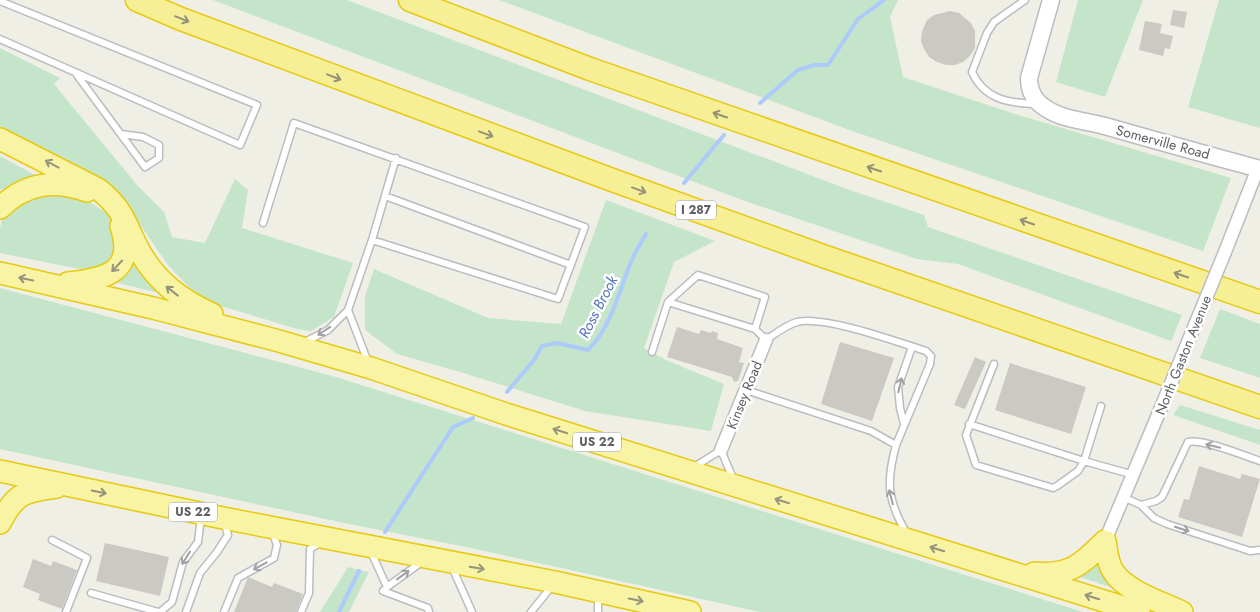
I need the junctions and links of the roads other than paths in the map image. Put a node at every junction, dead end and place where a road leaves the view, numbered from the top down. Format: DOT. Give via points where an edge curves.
graph roads {
  1 [pos="137,0"];
  2 [pos="410,0"];
  3 [pos="1025,0"];
  4 [pos="1051,0"];
  5 [pos="0,1"];
  6 [pos="0,39"];
  7 [pos="76,74"];
  8 [pos="1038,104"];
  9 [pos="121,134"];
  10 [pos="0,139"];
  11 [pos="396,158"];
  12 [pos="1259,169"];
  13 [pos="385,196"];
  14 [pos="0,208"];
  15 [pos="263,222"];
  16 [pos="372,240"];
  17 [pos="571,265"];
  18 [pos="0,273"];
  19 [pos="52,284"];
  20 [pos="668,302"];
  21 [pos="1260,302"];
  22 [pos="348,310"];
  23 [pos="755,328"];
  24 [pos="766,340"];
  25 [pos="288,344"];
  26 [pos="912,346"];
  27 [pos="652,352"];
  28 [pos="994,364"];
  29 [pos="371,368"];
  30 [pos="746,390"];
  31 [pos="1101,406"];
  32 [pos="1260,407"];
  33 [pos="904,424"];
  34 [pos="969,424"];
  35 [pos="896,445"];
  36 [pos="721,450"];
  37 [pos="1084,461"];
  38 [pos="1260,461"];
  39 [pos="0,471"];
  40 [pos="686,471"];
  41 [pos="1134,475"];
  42 [pos="69,486"];
  43 [pos="736,486"];
  44 [pos="1123,498"];
  45 [pos="1141,505"];
  46 [pos="202,513"];
  47 [pos="223,518"];
  48 [pos="0,523"];
  49 [pos="271,527"];
  50 [pos="328,538"];
  51 [pos="52,540"];
  52 [pos="911,541"];
  53 [pos="1105,541"];
  54 [pos="368,546"];
  55 [pos="1260,550"];
  56 [pos="426,558"];
  57 [pos="451,563"];
  58 [pos="1009,571"];
  59 [pos="555,582"];
  60 [pos="387,587"];
  61 [pos="91,594"];
  62 [pos="598,602"];
  63 [pos="658,608"];
  64 [pos="66,612"];
  65 [pos="159,612"];
  66 [pos="186,612"];
  67 [pos="224,612"];
  68 [pos="301,612"];
  69 [pos="429,612"];
  70 [pos="472,612"];
  71 [pos="531,612"];
  72 [pos="690,612"];
  73 [pos="1139,612"];
  74 [pos="1182,612"];
  1 -- 32 [label="highway, I 287, one-way" via="554,159"];
  21 -- 2 [label="highway, one-way" via="599,72"];
  3 -- 8 [label="lane" via="994,22 972,72 977,83 990,95 1008,101"];
  4 -- 8 [label="street" via="1029,78 1029,88"];
  5 -- 7 [label="lane" via="257,105 240,145"];
  6 -- 7 [label="lane"];
  7 -- 9 [label="lane"];
  8 -- 12 [label="street, Somerville Road" via="1066,117"];
  9 -- 9 [label="lane" via="145,167 159,158 159,145 143,137"];
  25 -- 10 [label="highway, one-way" via="206,311 174,293 147,263 125,218 106,195"];
  11 -- 13 [label="lane"];
  11 -- 15 [label="lane" via="294,123"];
  11 -- 17 [label="lane" via="585,227"];
  12 -- 41 [label="street, North Gaston Avenue, bridge"];
  13 -- 16 [label="lane"];
  13 -- 17 [label="lane"];
  14 -- 19 [label="highway, one-way" via="25,190 56,184 86,190 97,196 116,216 126,249 116,269 94,280"];
  16 -- 17 [label="lane" via="558,299"];
  16 -- 22 [label="lane"];
  19 -- 18 [label="highway, US 22, one-way"];
  19 -- 25 [label="highway, US 22"];
  20 -- 23 [label="lane"];
  20 -- 23 [label="lane" via="698,275 765,297"];
  20 -- 27 [label="lane"];
  22 -- 25 [label="lane, one-way" via="328,330"];
  22 -- 29 [label="lane"];
  23 -- 24 [label="lane"];
  24 -- 26 [label="lane" via="796,323 813,320"];
  24 -- 30 [label="street, Kinsey Road"];
  25 -- 29 [label="highway, US 22"];
  33 -- 26 [label="lane, one-way" via="898,392"];
  26 -- 33 [label="lane" via="928,352 931,359"];
  28 -- 34 [label="lane"];
  40 -- 29 [label="highway, US 22, one-way"];
  30 -- 35 [label="lane" via="871,431"];
  30 -- 36 [label="street, Kinsey Road"];
  31 -- 37 [label="lane"];
  33 -- 35 [label="lane"];
  34 -- 37 [label="lane"];
  34 -- 37 [label="lane" via="966,435 976,465 1053,488 1078,471"];
  52 -- 35 [label="lane, one-way" via="899,521 889,489 890,466"];
  36 -- 40 [label="lane"];
  36 -- 43 [label="lane"];
  37 -- 41 [label="lane"];
  38 -- 45 [label="lane, one-way" via="1226,449 1188,442 1162,497"];
  39 -- 42 [label="highway, US 22"];
  40 -- 43 [label="highway, US 22"];
  41 -- 44 [label="street, North Gaston Avenue"];
  42 -- 46 [label="highway, US 22, one-way"];
  42 -- 48 [label="highway" via="23,494 9,505"];
  52 -- 43 [label="highway, US 22, one-way"];
  44 -- 45 [label="lane"];
  44 -- 53 [label="street, North Gaston Avenue"];
  45 -- 55 [label="lane, one-way" via="1154,518 1167,524 1250,551"];
  46 -- 47 [label="highway, US 22"];
  46 -- 65 [label="lane, one-way" via="198,542 183,562 172,602"];
  47 -- 49 [label="highway, US 22"];
  47 -- 66 [label="lane" via="228,535 200,573"];
  49 -- 50 [label="highway, US 22"];
  49 -- 67 [label="lane, one-way" via="277,545 274,558 238,578"];
  50 -- 54 [label="highway, US 22"];
  50 -- 68 [label="lane" via="310,549 309,593"];
  51 -- 64 [label="lane" via="87,558"];
  58 -- 52 [label="highway, US 22, one-way"];
  53 -- 58 [label="highway" via="1086,560 1066,572"];
  53 -- 74 [label="highway" via="1110,565 1120,580"];
  54 -- 56 [label="highway, US 22"];
  54 -- 60 [label="lane"];
  56 -- 57 [label="highway, US 22"];
  60 -- 56 [label="lane, one-way"];
  57 -- 59 [label="highway, US 22, one-way"];
  57 -- 70 [label="lane"];
  73 -- 58 [label="highway, US 22, one-way"];
  59 -- 62 [label="highway, US 22"];
  59 -- 71 [label="lane"];
  60 -- 69 [label="lane" via="383,591 428,608"];
  61 -- 65 [label="lane"];
  62 -- 63 [label="highway, US 22, one-way"];
  63 -- 72 [label="highway, US 22"];
}
